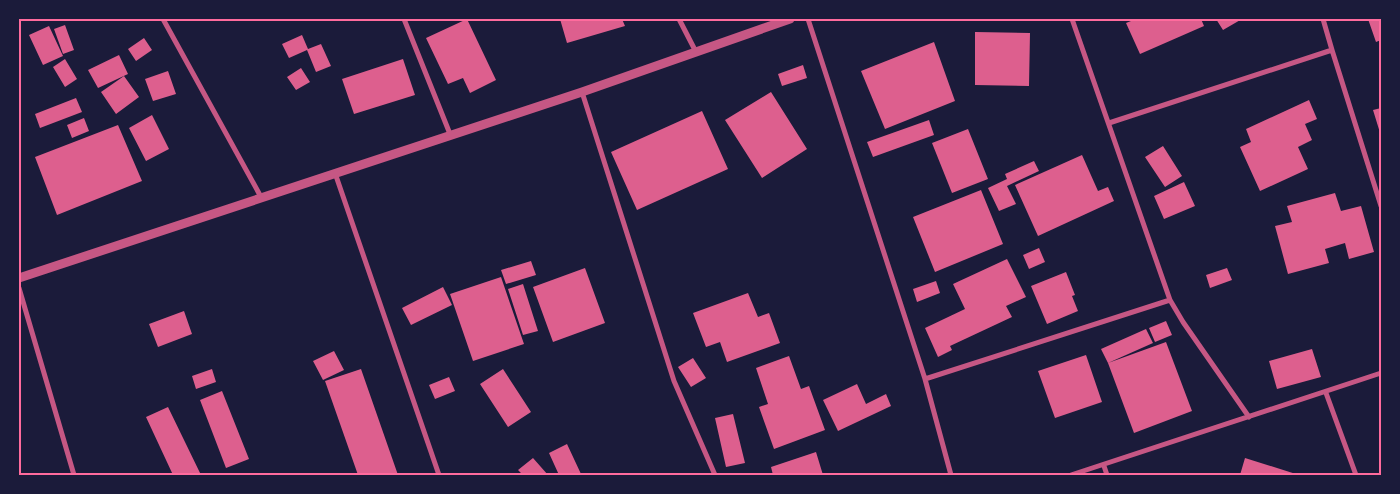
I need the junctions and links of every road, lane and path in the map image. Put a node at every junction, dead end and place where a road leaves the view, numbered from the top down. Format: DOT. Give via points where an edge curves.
graph roads {
  1 [pos="163,19"];
  2 [pos="404,19"];
  3 [pos="679,19"];
  4 [pos="790,19"];
  5 [pos="808,19"];
  6 [pos="1072,19"];
  7 [pos="1323,19"];
  8 [pos="1332,50"];
  9 [pos="696,52"];
  10 [pos="582,92"];
  11 [pos="1109,123"];
  12 [pos="450,134"];
  13 [pos="335,173"];
  14 [pos="261,197"];
  15 [pos="1381,206"];
  16 [pos="19,278"];
  17 [pos="19,288"];
  18 [pos="1170,300"];
  19 [pos="1381,373"];
  20 [pos="925,379"];
  21 [pos="1326,392"];
  22 [pos="1249,417"];
  23 [pos="1104,466"];
  24 [pos="74,475"];
  25 [pos="439,475"];
  26 [pos="715,475"];
  27 [pos="950,475"];
  28 [pos="1071,475"];
  29 [pos="1107,475"];
  30 [pos="1356,475"];
  1 -- 14 [label="street"];
  2 -- 12 [label="street"];
  3 -- 9 [label="street"];
  4 -- 9 [label="street"];
  5 -- 20 [label="street"];
  6 -- 11 [label="street"];
  7 -- 8 [label="street"];
  8 -- 11 [label="street"];
  8 -- 15 [label="street"];
  9 -- 10 [label="street"];
  10 -- 12 [label="street"];
  10 -- 26 [label="street" via="674,381"];
  11 -- 18 [label="street"];
  12 -- 13 [label="street"];
  13 -- 14 [label="street"];
  13 -- 25 [label="street"];
  14 -- 16 [label="street"];
  17 -- 24 [label="street"];
  18 -- 20 [label="street"];
  18 -- 22 [label="street"];
  19 -- 21 [label="street"];
  20 -- 27 [label="street"];
  21 -- 22 [label="street"];
  21 -- 30 [label="street"];
  22 -- 23 [label="street"];
  23 -- 28 [label="street"];
  23 -- 29 [label="street"];
}
